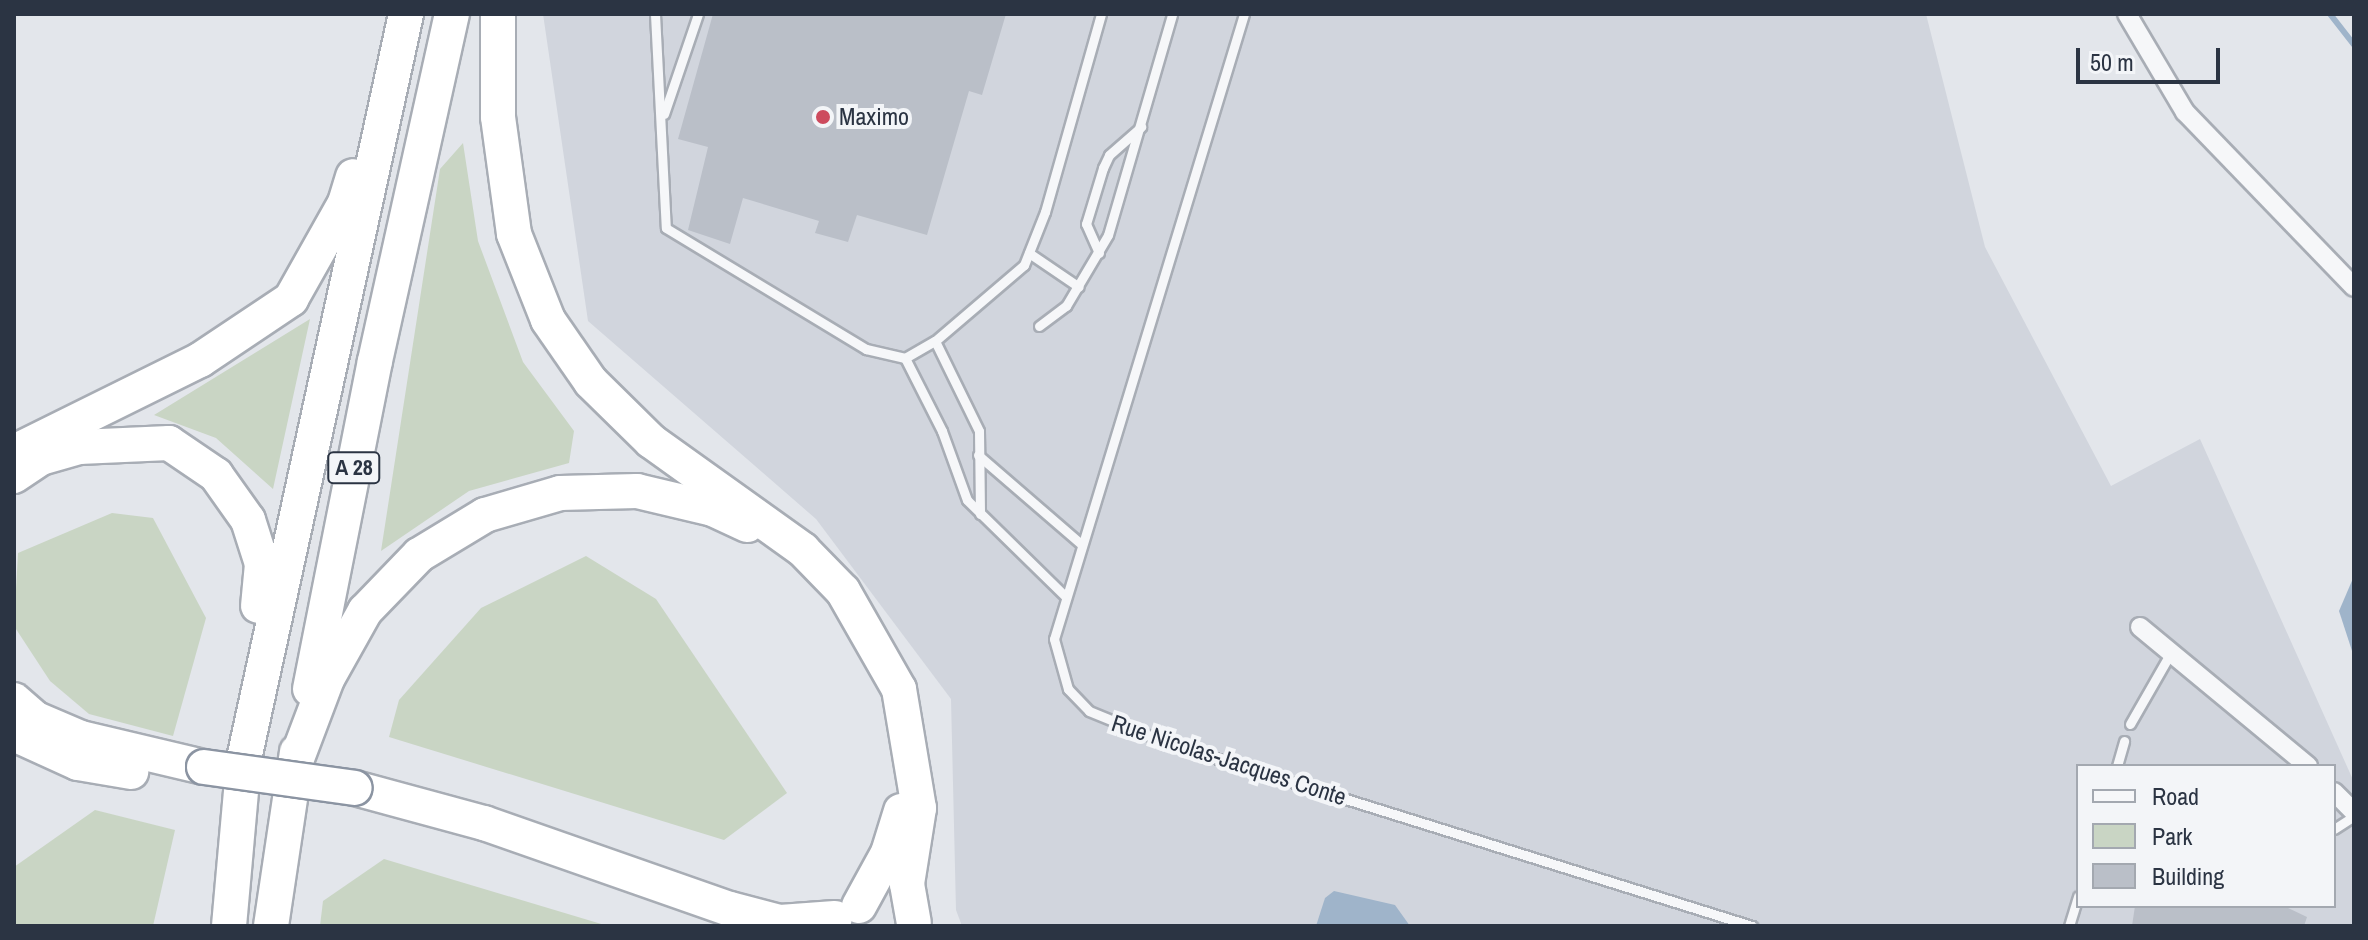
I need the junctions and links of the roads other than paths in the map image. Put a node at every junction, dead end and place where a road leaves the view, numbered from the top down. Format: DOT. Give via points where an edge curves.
graph roads {
  1 [pos="404,14"];
  2 [pos="452,14"];
  3 [pos="498,14"];
  4 [pos="655,14"];
  5 [pos="698,14"];
  6 [pos="1101,14"];
  7 [pos="1172,14"];
  8 [pos="1244,14"];
  9 [pos="2127,14"];
  10 [pos="663,118"];
  11 [pos="1141,127"];
  12 [pos="1029,253"];
  13 [pos="1099,253"];
  14 [pos="1079,287"];
  15 [pos="2354,287"];
  16 [pos="1039,326"];
  17 [pos="935,341"];
  18 [pos="905,358"];
  19 [pos="14,452"];
  20 [pos="978,455"];
  21 [pos="14,476"];
  22 [pos="980,514"];
  23 [pos="1081,544"];
  24 [pos="1065,596"];
  25 [pos="2140,627"];
  26 [pos="2169,656"];
  27 [pos="14,700"];
  28 [pos="2130,724"];
  29 [pos="14,734"];
  30 [pos="2124,741"];
  31 [pos="244,759"];
  32 [pos="296,761"];
  33 [pos="2118,764"];
  34 [pos="2305,764"];
  35 [pos="202,775"];
  36 [pos="2336,794"];
  37 [pos="352,799"];
  38 [pos="2354,814"];
  39 [pos="2336,828"];
  40 [pos="2076,903"];
  41 [pos="840,917"];
  42 [pos="916,924"];
  43 [pos="229,926"];
  44 [pos="271,926"];
  45 [pos="736,926"];
  46 [pos="1752,926"];
  47 [pos="2069,926"];
  1 -- 19 [label="highway" via="345,203 291,299 200,360"];
  1 -- 31 [label="highway, A 28"];
  2 -- 32 [label="highway, A 28" via="375,361"];
  3 -- 42 [label="highway" via="498,117 514,234 548,320 591,382 651,441 803,550 843,591 899,689 919,808 907,884"];
  4 -- 10 [label="lane"];
  5 -- 10 [label="lane"];
  6 -- 12 [label="lane"];
  7 -- 11 [label="lane"];
  8 -- 23 [label="lane, Rue Nicolas-Jacques Conte"];
  9 -- 15 [label="street" via="2185,112"];
  10 -- 18 [label="lane" via="661,207 666,228 866,349"];
  11 -- 13 [label="lane"];
  11 -- 13 [label="lane" via="1109,155 1103,168 1086,224"];
  12 -- 14 [label="lane"];
  12 -- 17 [label="lane" via="1024,265"];
  13 -- 14 [label="lane"];
  14 -- 16 [label="lane" via="1066,306"];
  17 -- 18 [label="lane"];
  17 -- 20 [label="lane" via="979,431"];
  18 -- 22 [label="lane" via="942,431 967,500"];
  20 -- 22 [label="lane"];
  20 -- 23 [label="lane"];
  21 -- 31 [label="highway" via="41,458 116,442 169,443 216,475 248,520 262,564"];
  22 -- 24 [label="lane"];
  23 -- 24 [label="lane, Rue Nicolas-Jacques Conte"];
  24 -- 46 [label="lane, Rue Nicolas-Jacques Conte" via="1054,639 1057,663 1068,689 1089,711 1113,724"];
  25 -- 26 [label="street"];
  26 -- 28 [label="lane"];
  26 -- 34 [label="street"];
  27 -- 35 [label="highway" via="36,719 81,738"];
  29 -- 35 [label="highway" via="78,763"];
  30 -- 33 [label="lane"];
  31 -- 43 [label="highway, A 28"];
  32 -- 41 [label="highway" via="327,679 365,611 419,555 485,515 560,493 637,491 713,509 757,530 812,577 867,652 896,734 901,817"];
  32 -- 44 [label="highway, A 28"];
  35 -- 37 [label="highway"];
  36 -- 38 [label="street"];
  37 -- 41 [label="highway" via="484,823 780,922"];
  37 -- 45 [label="highway"];
  38 -- 39 [label="lane"];
  40 -- 47 [label="lane"];
  41 -- 42 [label="highway" via="888,907"];
}
